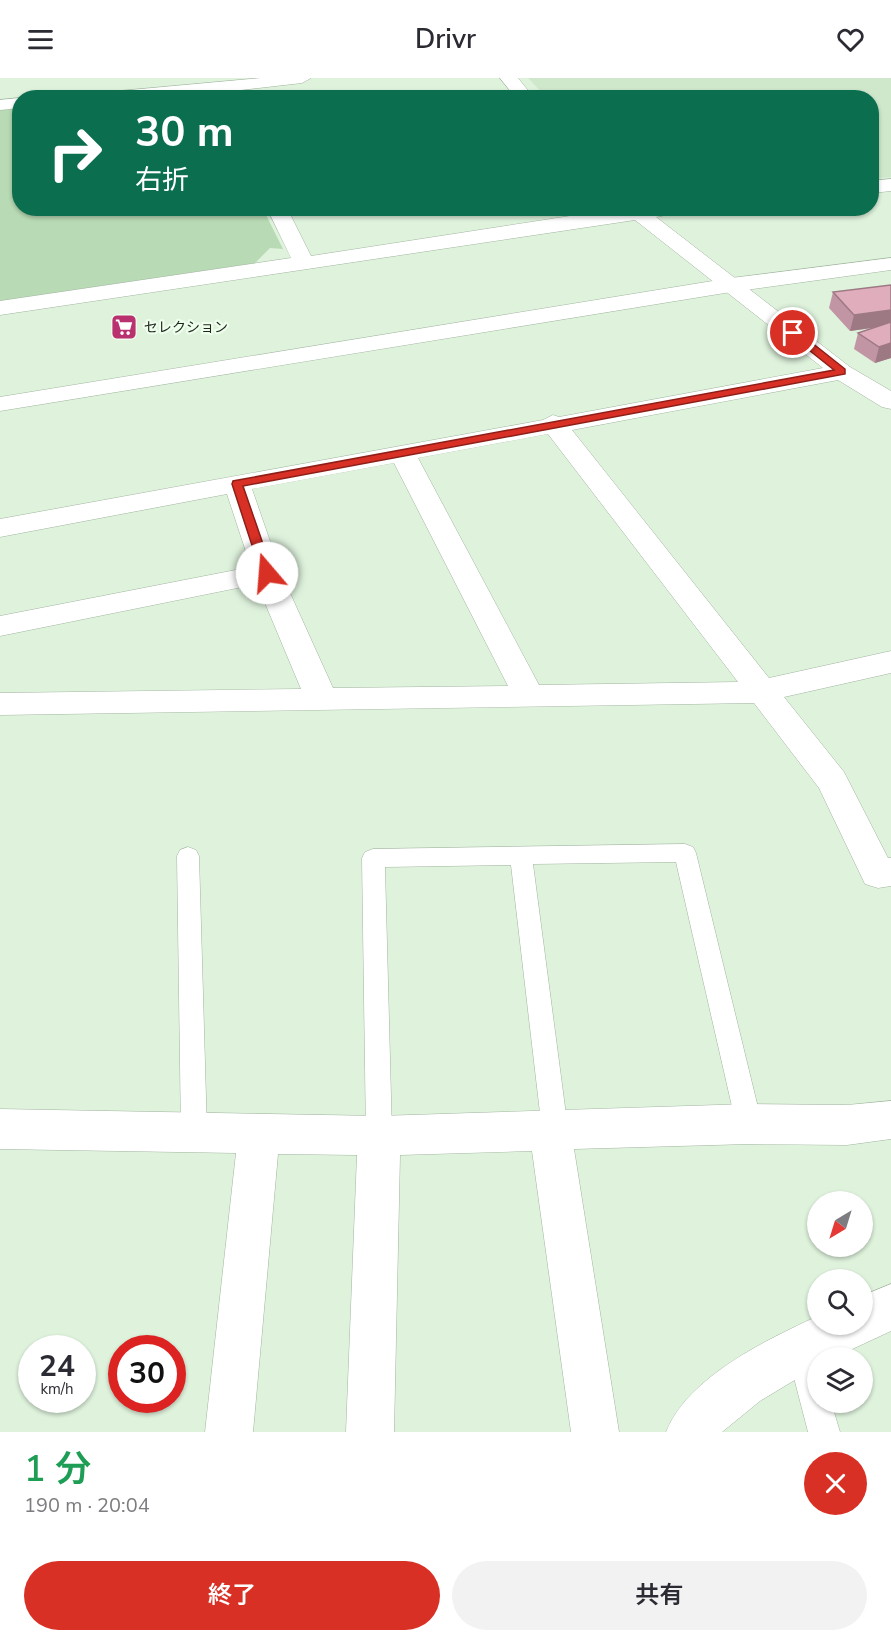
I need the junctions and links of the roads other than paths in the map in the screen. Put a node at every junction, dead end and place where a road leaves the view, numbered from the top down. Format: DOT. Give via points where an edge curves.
graph roads {
  1 [pos="302,78"];
  2 [pos="509,78"];
  3 [pos="234,90"];
  4 [pos="519,90"];
  5 [pos="281,216"];
  6 [pos="602,216"];
  7 [pos="641,216"];
  8 [pos="304,263"];
  9 [pos="891,264"];
  10 [pos="731,285"];
  11 [pos="0,308"];
  12 [pos="842,372"];
  13 [pos="891,402"];
  14 [pos="0,404"];
  15 [pos="553,423"];
  16 [pos="402,453"];
  17 [pos="237,484"];
  18 [pos="0,528"];
  19 [pos="267,573"];
  20 [pos="0,626"];
  21 [pos="891,662"];
  22 [pos="762,691"];
  23 [pos="529,696"];
  24 [pos="322,700"];
  25 [pos="0,704"];
  26 [pos="521,855"];
  27 [pos="188,856"];
  28 [pos="891,872"];
  29 [pos="891,1120"];
  30 [pos="749,1124"];
  31 [pos="0,1129"];
  32 [pos="553,1130"];
  33 [pos="194,1133"];
  34 [pos="259,1134"];
  35 [pos="379,1136"];
  36 [pos="891,1307"];
  37 [pos="873,1315"];
  38 [pos="828,1335"];
  39 [pos="801,1347"];
  40 [pos="229,1432"];
  41 [pos="370,1432"];
  42 [pos="595,1432"];
  43 [pos="690,1432"];
  44 [pos="824,1432"];
  1 -- 3 [label="street"];
  2 -- 4 [label="street"];
  5 -- 8 [label="street"];
  6 -- 8 [label="street"];
  7 -- 10 [label="street"];
  8 -- 11 [label="street"];
  9 -- 10 [label="street"];
  10 -- 12 [label="street"];
  10 -- 14 [label="street"];
  12 -- 13 [label="street"];
  12 -- 15 [label="street"];
  15 -- 16 [label="street"];
  15 -- 22 [label="street"];
  16 -- 17 [label="street"];
  16 -- 23 [label="street"];
  17 -- 18 [label="street"];
  17 -- 19 [label="street"];
  19 -- 20 [label="street"];
  19 -- 24 [label="street"];
  21 -- 22 [label="street"];
  22 -- 23 [label="street"];
  22 -- 28 [label="street" via="832,781 878,874"];
  23 -- 24 [label="street"];
  24 -- 25 [label="street"];
  26 -- 30 [label="lane" via="685,853"];
  26 -- 32 [label="lane"];
  26 -- 35 [label="lane" via="373,858"];
  27 -- 33 [label="lane"];
  29 -- 30 [label="street" via="847,1125"];
  30 -- 32 [label="street"];
  31 -- 33 [label="street"];
  32 -- 35 [label="street"];
  32 -- 42 [label="street"];
  33 -- 34 [label="street"];
  34 -- 35 [label="street"];
  34 -- 40 [label="street"];
  35 -- 41 [label="street"];
  36 -- 37 [label="street"];
  38 -- 39 [label="street"];
  39 -- 43 [label="street" via="706,1411"];
  39 -- 44 [label="lane"];
}
